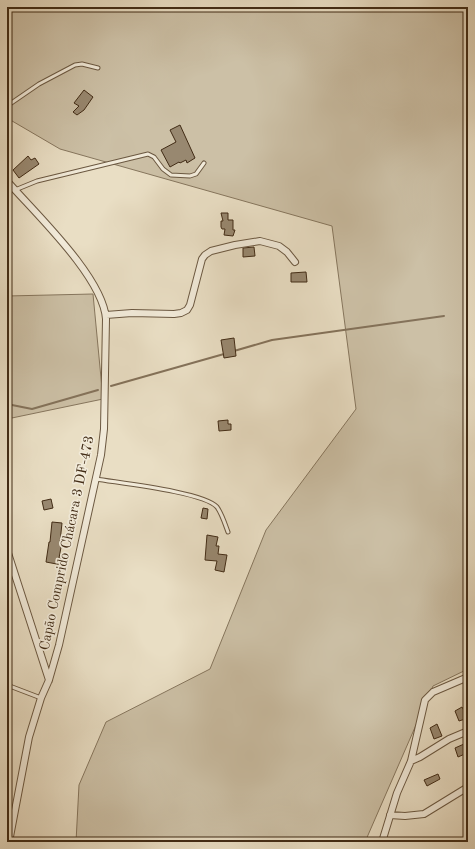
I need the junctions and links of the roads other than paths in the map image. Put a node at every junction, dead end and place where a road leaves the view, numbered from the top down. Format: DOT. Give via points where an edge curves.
graph roads {
  1 [pos="98,68"];
  2 [pos="7,106"];
  3 [pos="204,163"];
  4 [pos="7,181"];
  5 [pos="15,190"];
  6 [pos="295,262"];
  7 [pos="106,315"];
  8 [pos="96,479"];
  9 [pos="228,532"];
  10 [pos="7,550"];
  11 [pos="468,677"];
  12 [pos="49,680"];
  13 [pos="7,685"];
  14 [pos="41,698"];
  15 [pos="468,731"];
  16 [pos="411,761"];
  17 [pos="468,787"];
  18 [pos="390,815"];
  19 [pos="468,839"];
  20 [pos="9,842"];
  21 [pos="382,842"];
  22 [pos="464,842"];
  1 -- 2 [label="lane" via="75,65 39,84"];
  3 -- 5 [label="lane" via="196,174 171,175 148,154"];
  4 -- 5 [label="street, Capão Comprido Chácara 3 DF-473"];
  5 -- 7 [label="street, Capão Comprido Chácara 3 DF-473" via="68,249 94,284"];
  6 -- 7 [label="street" via="288,252 279,246 260,240 235,245 211,252 202,259 187,310 174,314"];
  7 -- 8 [label="street, Capão Comprido Chácara 3 DF-473" via="104,429"];
  8 -- 9 [label="lane" via="203,498 216,506"];
  8 -- 12 [label="street, Capão Comprido Chácara 3 DF-473"];
  10 -- 12 [label="street"];
  11 -- 16 [label="street" via="433,692 425,700"];
  12 -- 14 [label="street, Capão Comprido Chácara 3 DF-473"];
  13 -- 14 [label="lane"];
  14 -- 20 [label="street, Capão Comprido Chácara 3 DF-473" via="29,736"];
  15 -- 16 [label="street"];
  16 -- 18 [label="street" via="401,781"];
  17 -- 18 [label="street" via="424,814"];
  18 -- 21 [label="street"];
  19 -- 22 [label="lane"];
}
